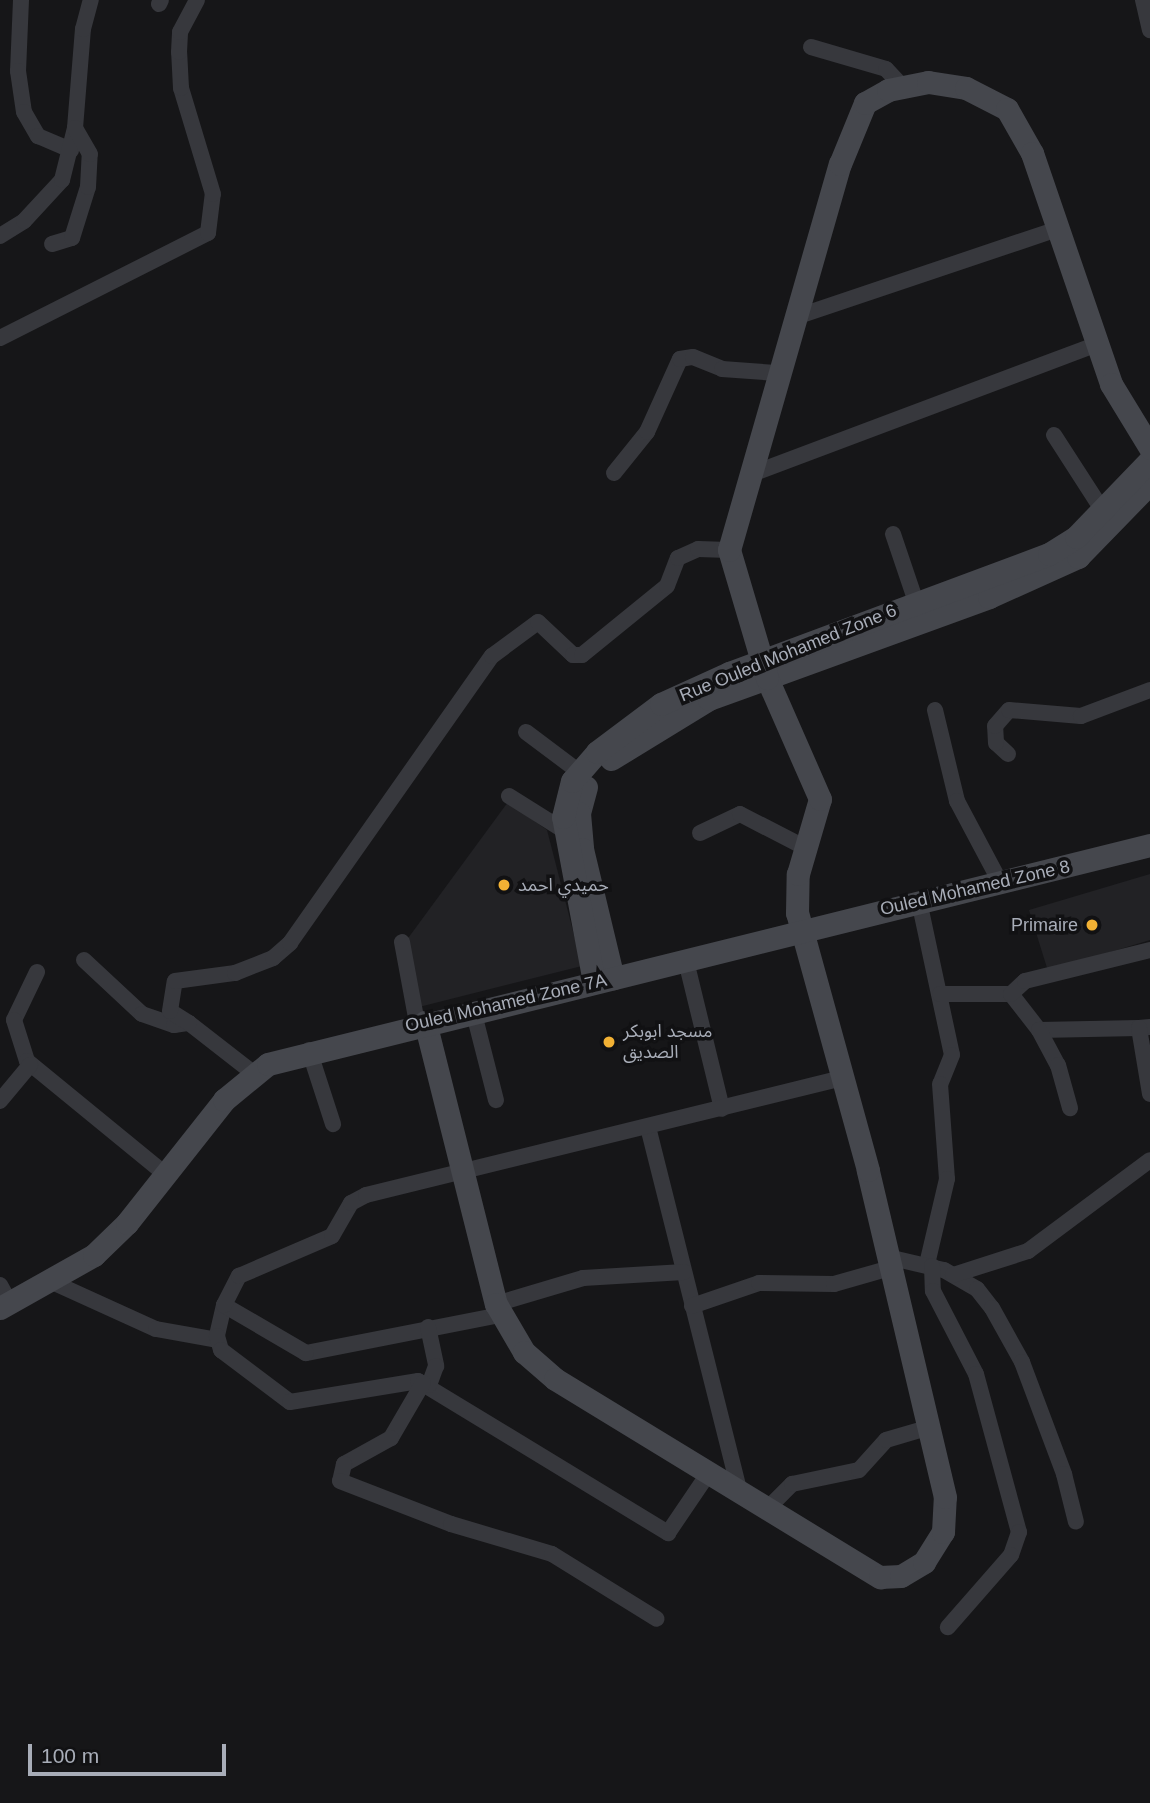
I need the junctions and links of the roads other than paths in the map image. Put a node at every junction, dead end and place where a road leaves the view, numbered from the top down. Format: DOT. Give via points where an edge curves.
graph roads {
  1 [pos="22,0"];
  2 [pos="91,0"];
  3 [pos="197,0"];
  4 [pos="1143,0"];
  5 [pos="1150,30"];
  6 [pos="811,47"];
  7 [pos="902,86"];
  8 [pos="75,128"];
  9 [pos="71,150"];
  10 [pos="1058,229"];
  11 [pos="0,236"];
  12 [pos="52,244"];
  13 [pos="796,317"];
  14 [pos="0,338"];
  15 [pos="1097,344"];
  16 [pos="776,373"];
  17 [pos="1054,435"];
  18 [pos="1150,449"];
  19 [pos="1150,460"];
  20 [pos="614,473"];
  21 [pos="748,475"];
  22 [pos="1150,483"];
  23 [pos="1103,511"];
  24 [pos="893,534"];
  25 [pos="729,550"];
  26 [pos="916,602"];
  27 [pos="764,669"];
  28 [pos="1150,690"];
  29 [pos="934,710"];
  30 [pos="526,732"];
  31 [pos="1008,754"];
  32 [pos="578,771"];
  33 [pos="509,796"];
  34 [pos="563,830"];
  35 [pos="700,834"];
  36 [pos="1150,845"];
  37 [pos="806,848"];
  38 [pos="1000,882"];
  39 [pos="919,901"];
  40 [pos="802,933"];
  41 [pos="402,943"];
  42 [pos="1150,950"];
  43 [pos="85,960"];
  44 [pos="686,961"];
  45 [pos="37,972"];
  46 [pos="604,980"];
  47 [pos="940,993"];
  48 [pos="1011,994"];
  49 [pos="473,1010"];
  50 [pos="421,1022"];
  51 [pos="189,1023"];
  52 [pos="1144,1028"];
  53 [pos="1039,1030"];
  54 [pos="309,1050"];
  55 [pos="30,1065"];
  56 [pos="252,1072"];
  57 [pos="844,1078"];
  58 [pos="1150,1094"];
  59 [pos="496,1100"];
  60 [pos="0,1101"];
  61 [pos="1070,1108"];
  62 [pos="722,1109"];
  63 [pos="333,1124"];
  64 [pos="648,1127"];
  65 [pos="1150,1160"];
  66 [pos="460,1170"];
  67 [pos="165,1174"];
  68 [pos="889,1263"];
  69 [pos="930,1265"];
  70 [pos="684,1272"];
  71 [pos="953,1275"];
  72 [pos="50,1281"];
  73 [pos="3,1299"];
  74 [pos="224,1305"];
  75 [pos="692,1306"];
  76 [pos="498,1310"];
  77 [pos="428,1327"];
  78 [pos="217,1340"];
  79 [pos="426,1384"];
  80 [pos="927,1429"];
  81 [pos="708,1474"];
  82 [pos="740,1495"];
  83 [pos="766,1510"];
  84 [pos="1076,1522"];
  85 [pos="657,1619"];
  86 [pos="948,1626"];
  1 -- 9 [label="street" via="18,71 24,112 38,136"];
  2 -- 8 [label="street" via="83,29"];
  3 -- 14 [label="street" via="180,32 178,52 181,88 213,194 208,233"];
  4 -- 5 [label="street"];
  6 -- 7 [label="street" via="886,69"];
  7 -- 10 [label="street" via="928,82 966,88 1007,109 1026,137"];
  7 -- 13 [label="street" via="875,97 859,112"];
  8 -- 9 [label="street"];
  8 -- 12 [label="street" via="90,154 88,187 72,238"];
  9 -- 11 [label="street" via="57,187"];
  10 -- 13 [label="street"];
  10 -- 15 [label="street"];
  13 -- 16 [label="street"];
  15 -- 18 [label="street" via="1111,384"];
  15 -- 21 [label="street"];
  16 -- 20 [label="street" via="722,369 693,357 680,359 647,432"];
  16 -- 21 [label="street"];
  17 -- 23 [label="street"];
  19 -- 23 [label="street, Rue Ouled Mohamed Zone 6"];
  21 -- 25 [label="street"];
  22 -- 27 [label="street, Rue Ouled Mohamed Zone 6" via="1079,557 989,597"];
  23 -- 26 [label="street, Rue Ouled Mohamed Zone 6" via="1049,554"];
  24 -- 26 [label="street"];
  25 -- 27 [label="street"];
  25 -- 51 [label="street" via="698,549 678,558 667,586 582,655 573,655 536,622 492,656 290,943 245,970 175,981 170,1011"];
  26 -- 27 [label="street, Rue Ouled Mohamed Zone 6"];
  27 -- 32 [label="street, Rue Ouled Mohamed Zone 6" via="661,705"];
  27 -- 37 [label="street" via="820,799"];
  27 -- 46 [label="street, Rue Ouled Mohamed Zone 6" via="667,721 612,758 588,783 579,813"];
  28 -- 31 [label="street" via="1081,716 1009,710 995,726 996,743"];
  29 -- 38 [label="street" via="957,802"];
  30 -- 32 [label="street"];
  32 -- 34 [label="street" via="568,790"];
  33 -- 34 [label="street"];
  34 -- 46 [label="street"];
  35 -- 37 [label="street" via="740,814"];
  36 -- 38 [label="street, Ouled Mohamed Zone 8"];
  37 -- 40 [label="street" via="796,901"];
  38 -- 39 [label="street, Ouled Mohamed Zone 8"];
  39 -- 40 [label="street, Ouled Mohamed Zone 8"];
  39 -- 47 [label="street"];
  40 -- 44 [label="street, Ouled Mohamed Zone 7A"];
  40 -- 57 [label="street"];
  41 -- 50 [label="street"];
  42 -- 48 [label="street" via="1025,981"];
  43 -- 51 [label="street" via="142,1014 164,1023"];
  44 -- 46 [label="street, Ouled Mohamed Zone 7A"];
  44 -- 62 [label="street"];
  45 -- 55 [label="street" via="14,1020"];
  46 -- 49 [label="street, Ouled Mohamed Zone 7A"];
  47 -- 48 [label="street"];
  47 -- 69 [label="street" via="952,1049 940,1084 947,1179"];
  48 -- 53 [label="street"];
  49 -- 50 [label="street, Ouled Mohamed Zone 7A"];
  49 -- 59 [label="street"];
  50 -- 54 [label="street, Ouled Mohamed Zone 7A"];
  50 -- 66 [label="street"];
  51 -- 56 [label="street"];
  52 -- 53 [label="street"];
  52 -- 58 [label="street"];
  53 -- 61 [label="street" via="1058,1065"];
  54 -- 56 [label="street, Ouled Mohamed Zone 7A"];
  54 -- 63 [label="street"];
  55 -- 60 [label="street"];
  55 -- 67 [label="street"];
  56 -- 67 [label="street, Ouled Mohamed Zone 7A"];
  57 -- 62 [label="street"];
  57 -- 68 [label="street"];
  62 -- 64 [label="street"];
  64 -- 66 [label="street"];
  64 -- 70 [label="street"];
  65 -- 71 [label="street" via="1028,1251"];
  66 -- 74 [label="street" via="355,1199 332,1236 239,1276"];
  66 -- 76 [label="street"];
  67 -- 72 [label="street, Ouled Mohamed Zone 7A" via="94,1255"];
  68 -- 69 [label="street"];
  68 -- 75 [label="street" via="834,1284 759,1283"];
  68 -- 80 [label="street"];
  69 -- 71 [label="street"];
  69 -- 86 [label="street" via="933,1291 976,1374 1019,1532 1012,1555"];
  70 -- 75 [label="street"];
  70 -- 76 [label="street" via="583,1278"];
  71 -- 84 [label="street" via="984,1296 1010,1335 1064,1474"];
  72 -- 73 [label="street, Ouled Mohamed Zone 7A"];
  72 -- 78 [label="street" via="156,1329"];
  74 -- 77 [label="street" via="299,1353"];
  74 -- 78 [label="street"];
  75 -- 82 [label="street"];
  76 -- 77 [label="street"];
  76 -- 81 [label="street" via="524,1352 555,1379"];
  77 -- 79 [label="street" via="436,1366"];
  78 -- 79 [label="street" via="240,1368 296,1404 402,1380"];
  79 -- 81 [label="street" via="455,1406 668,1533"];
  79 -- 85 [label="street" via="391,1438 344,1464 340,1481 451,1524 552,1554"];
  80 -- 83 [label="street" via="886,1440 859,1470 792,1484"];
  80 -- 83 [label="street" via="946,1518 937,1548 910,1572 880,1577"];
  81 -- 82 [label="street"];
  82 -- 83 [label="street"];
}
